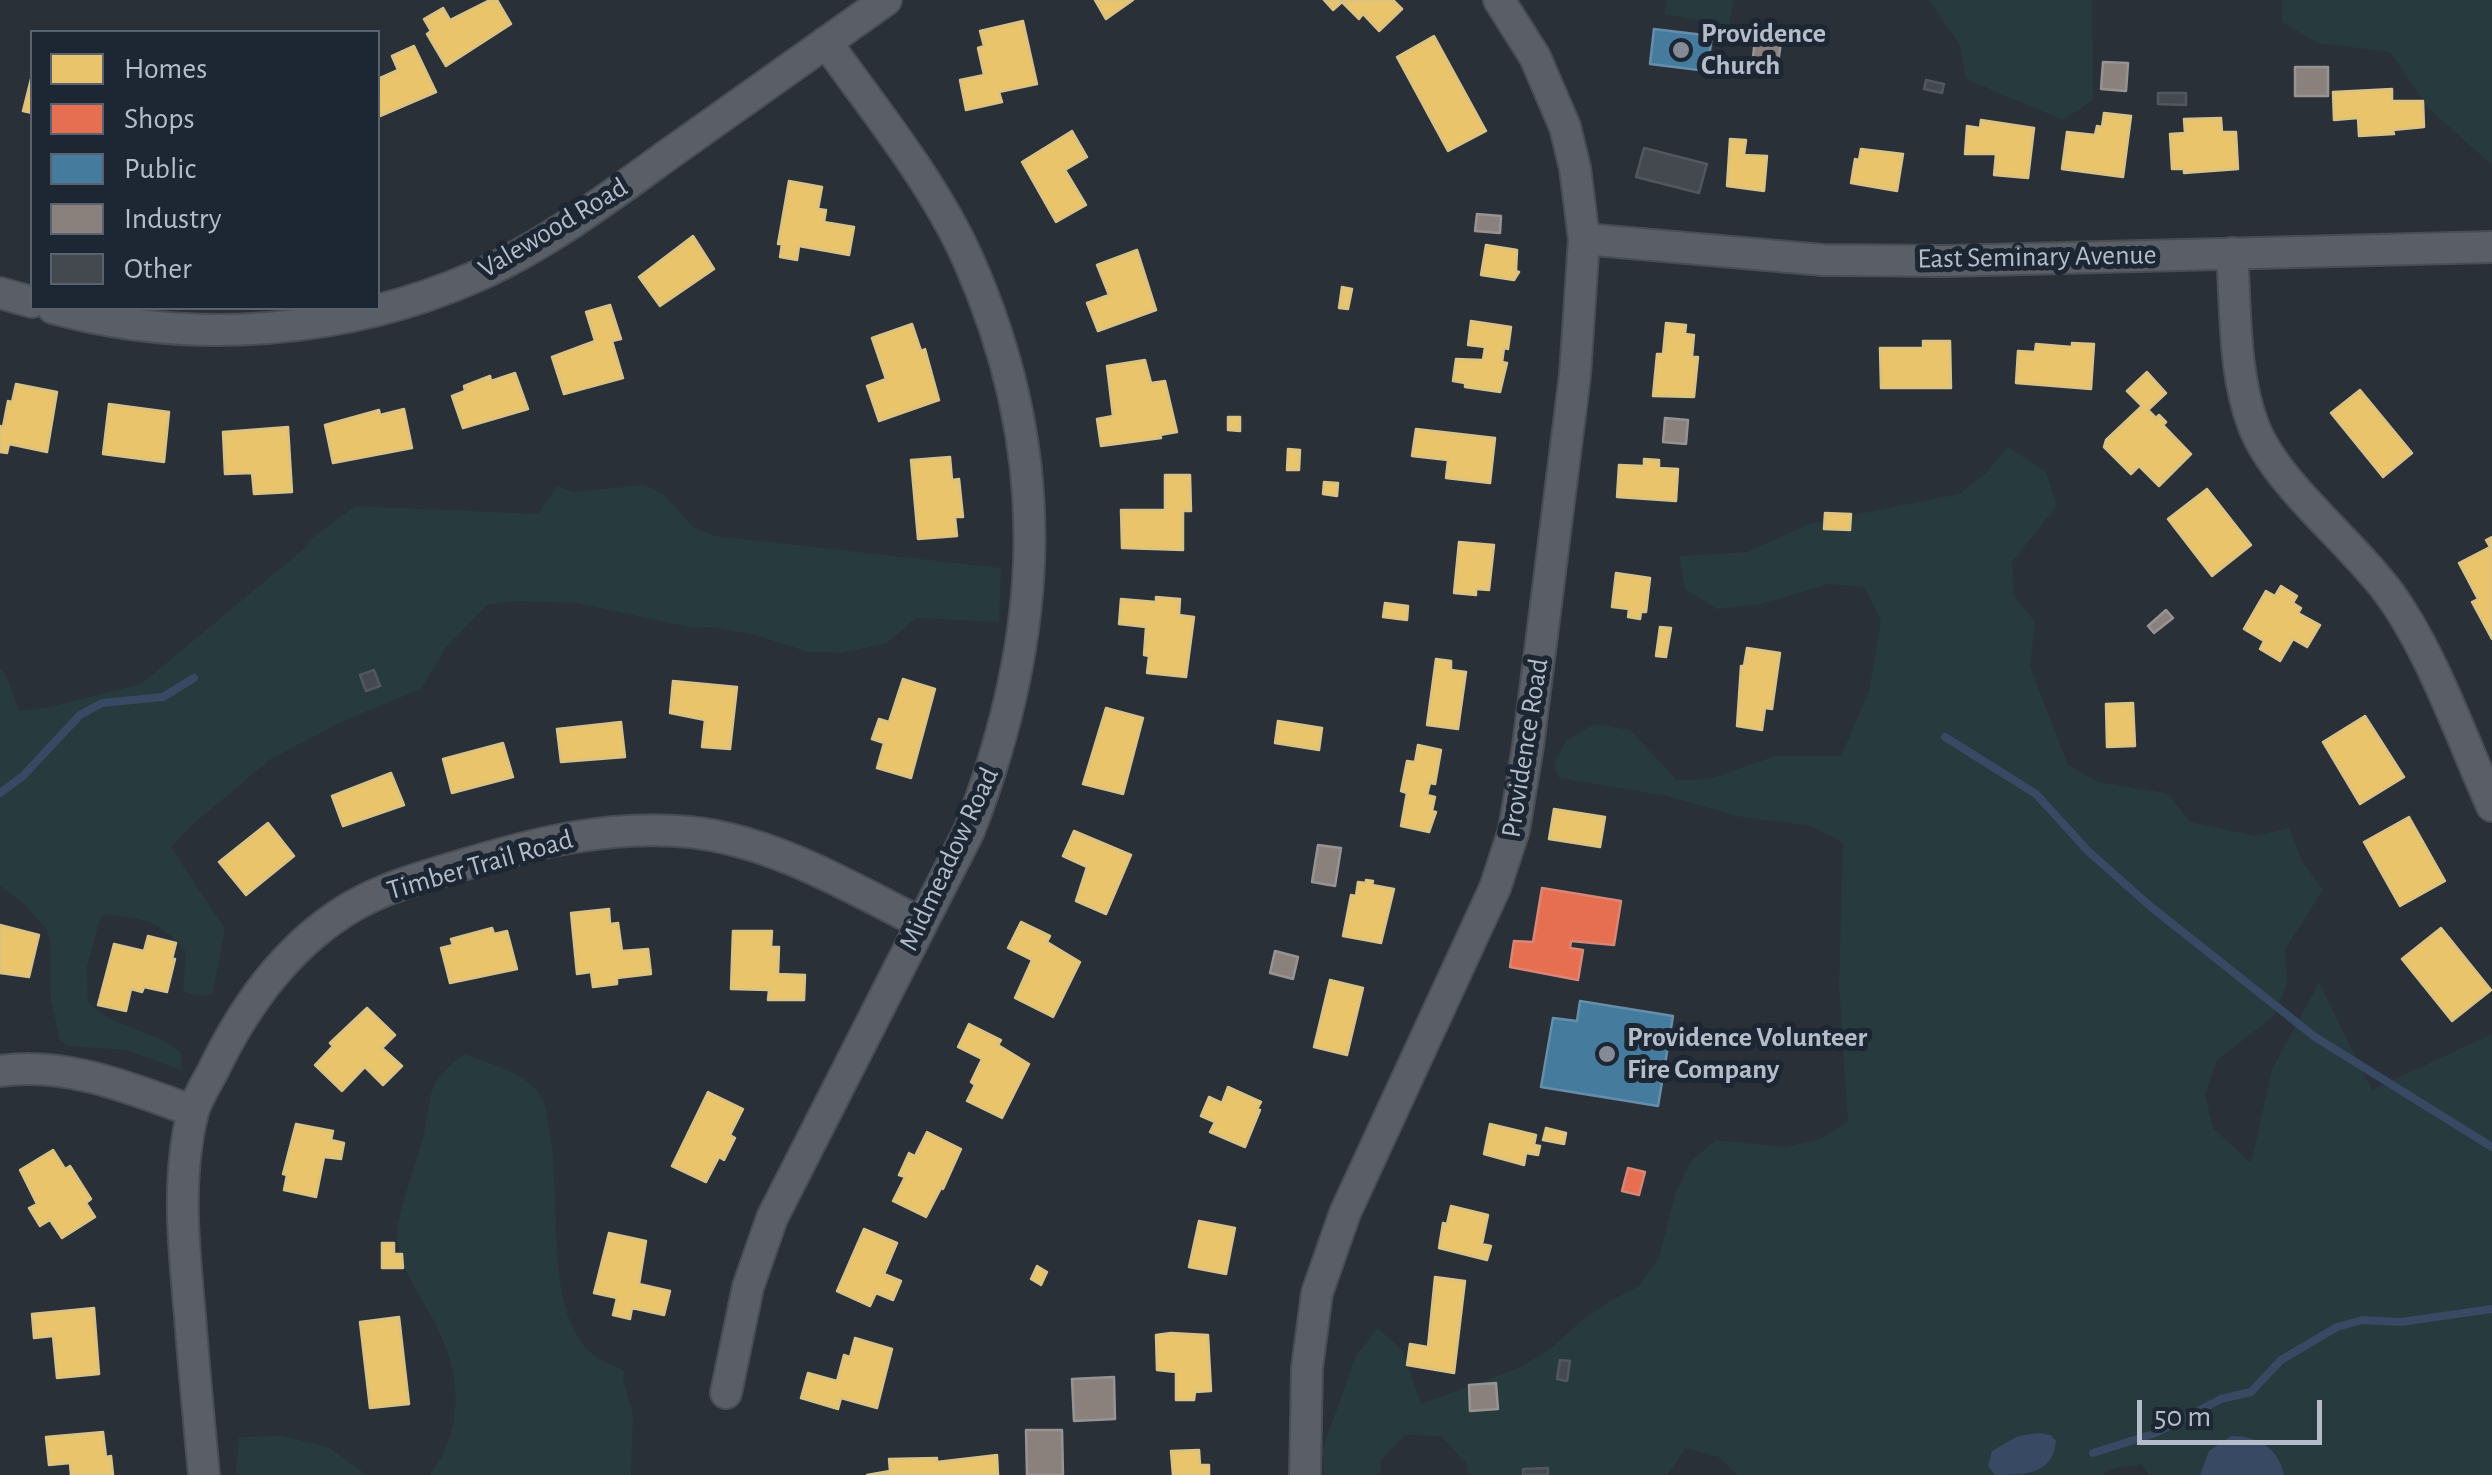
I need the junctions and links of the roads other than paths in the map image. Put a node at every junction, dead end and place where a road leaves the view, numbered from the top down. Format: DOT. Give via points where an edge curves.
graph roads {
  1 [pos="886,0"];
  2 [pos="1500,0"];
  3 [pos="826,42"];
  4 [pos="1584,239"];
  5 [pos="2492,247"];
  6 [pos="2232,253"];
  7 [pos="0,292"];
  8 [pos="30,301"];
  9 [pos="380,308"];
  10 [pos="64,310"];
  11 [pos="373,310"];
  12 [pos="2492,806"];
  13 [pos="921,924"];
  14 [pos="0,1071"];
  15 [pos="194,1111"];
  16 [pos="726,1393"];
  17 [pos="204,1475"];
  18 [pos="1305,1475"];
  1 -- 3 [label="street, Valewood Road"];
  2 -- 4 [label="street, Providence Road" via="1535,57 1564,127"];
  3 -- 9 [label="street, Valewood Road" via="568,225 478,275"];
  3 -- 13 [label="street, Midmeadow Road" via="966,256 1011,385 1026,465 1032,540 1012,702 969,831"];
  4 -- 6 [label="street, East Seminary Avenue" via="1824,260"];
  4 -- 18 [label="street, Providence Road" via="1574,375 1514,830 1481,920 1330,1252 1310,1331"];
  5 -- 6 [label="street, East Seminary Avenue"];
  6 -- 12 [label="street" via="2242,386 2254,429 2275,463 2392,597"];
  7 -- 8 [label="street"];
  10 -- 11 [label="street, Valewood Road" via="155,326 249,329"];
  13 -- 15 [label="street, Timber Trail Road" via="799,862 692,832 598,832 526,845 404,882 352,906 306,940 238,1024"];
  13 -- 16 [label="street, Midmeadow Road" via="772,1218 748,1287"];
  14 -- 15 [label="street" via="108,1080"];
  15 -- 17 [label="street, Timber Trail Road" via="183,1245"];
}
